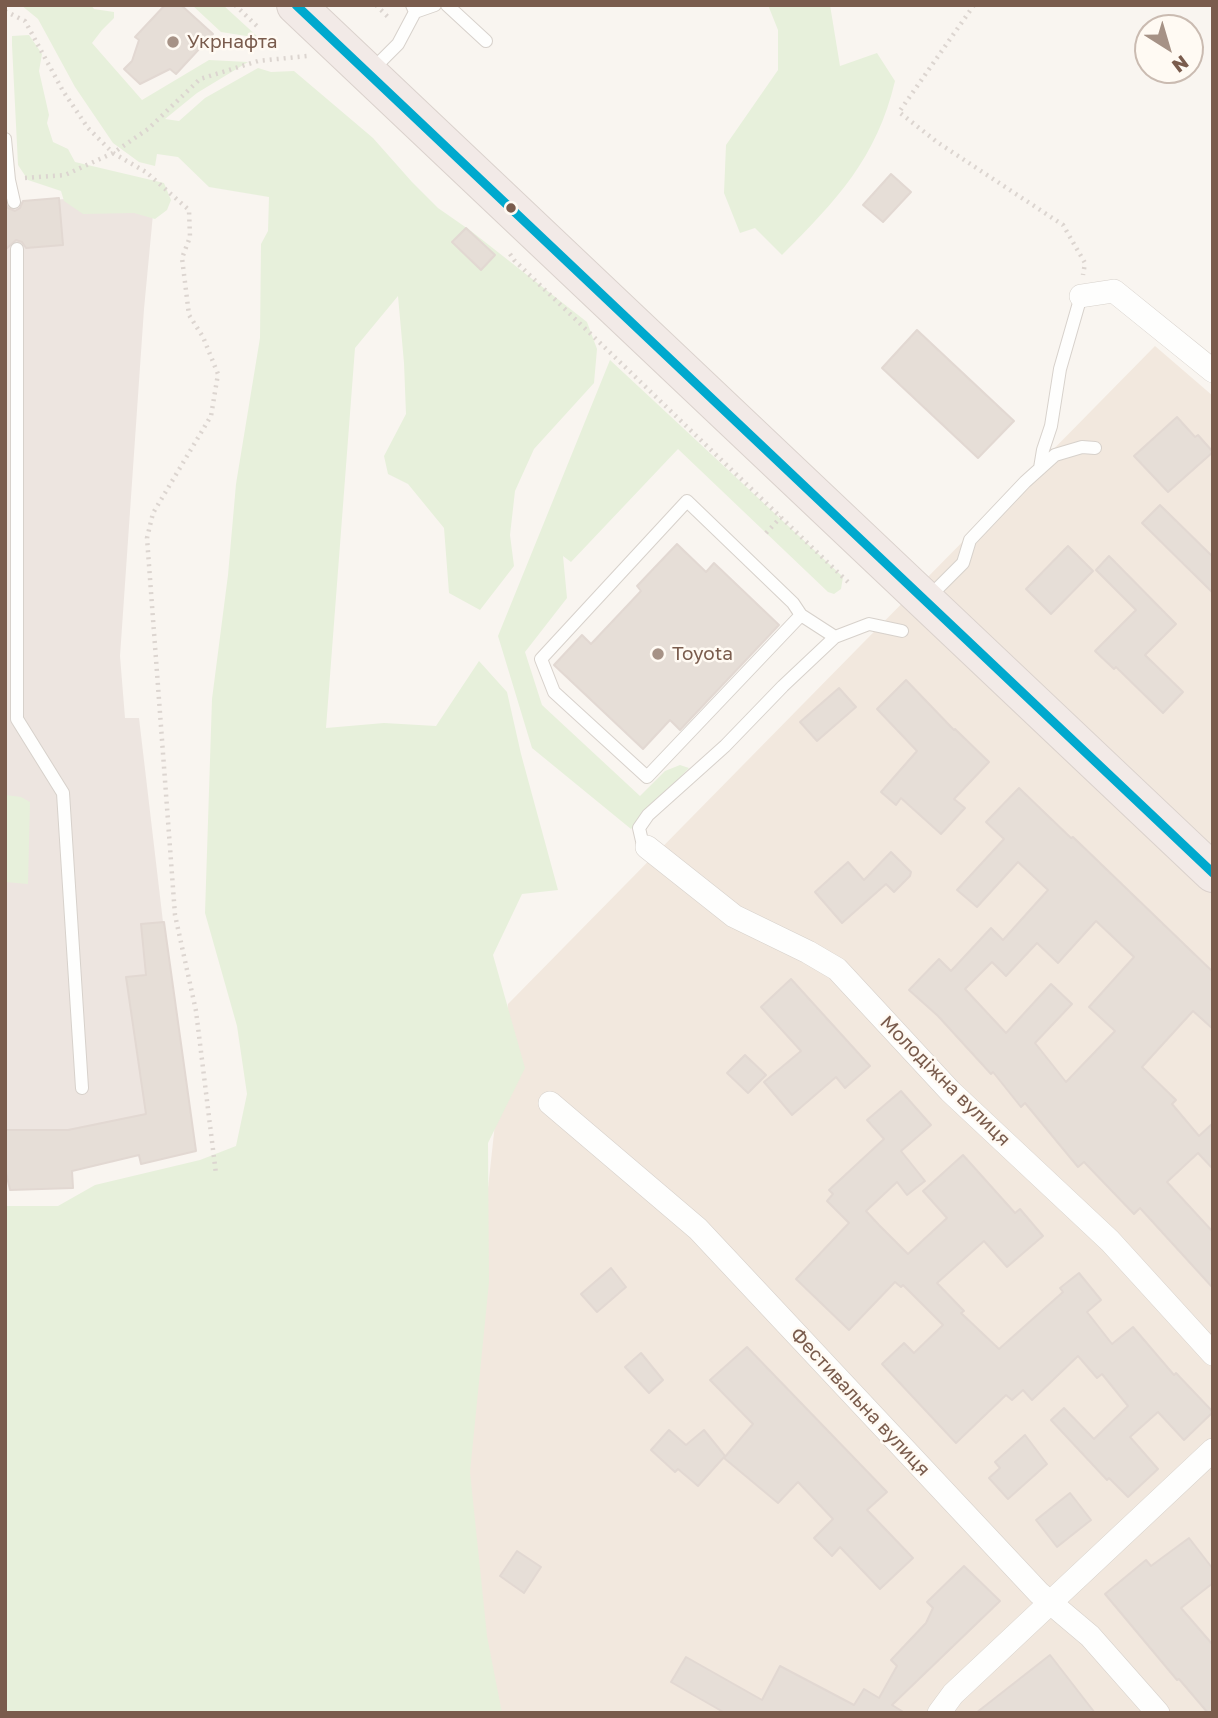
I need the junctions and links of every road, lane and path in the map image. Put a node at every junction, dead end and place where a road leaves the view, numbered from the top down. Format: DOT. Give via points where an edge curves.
graph roads {
  1 [pos="235,5"];
  2 [pos="296,5"];
  3 [pos="435,5"];
  4 [pos="447,5"];
  5 [pos="974,5"];
  6 [pos="414,9"];
  7 [pos="5,11"];
  8 [pos="259,28"];
  9 [pos="486,41"];
  10 [pos="308,56"];
  11 [pos="369,74"];
  12 [pos="5,139"];
  13 [pos="113,153"];
  14 [pos="9,180"];
  15 [pos="14,202"];
  16 [pos="506,247"];
  17 [pos="18,249"];
  18 [pos="1081,296"];
  19 [pos="1213,371"];
  20 [pos="1095,448"];
  21 [pos="1040,468"];
  22 [pos="781,517"];
  23 [pos="766,533"];
  24 [pos="848,582"];
  25 [pos="926,600"];
  26 [pos="801,615"];
  27 [pos="902,631"];
  28 [pos="835,637"];
  29 [pos="647,847"];
  30 [pos="1213,873"];
  31 [pos="82,1088"];
  32 [pos="550,1103"];
  33 [pos="216,1174"];
  34 [pos="1213,1354"];
  35 [pos="1213,1450"];
  36 [pos="1052,1603"];
  37 [pos="939,1713"];
  38 [pos="1158,1713"];
  1 -- 8 [label="path"];
  2 -- 11 [label="highway"];
  3 -- 6 [label="lane"];
  4 -- 9 [label="lane"];
  5 -- 18 [label="path" via="899,112 936,142 1063,225 1085,264"];
  6 -- 11 [label="lane" via="398,44"];
  7 -- 13 [label="path" via="25,21 63,91 88,128"];
  10 -- 13 [label="path" via="258,61 200,79 148,129"];
  11 -- 25 [label="highway"];
  12 -- 14 [label="lane"];
  13 -- 14 [label="path" via="65,174"];
  13 -- 33 [label="path" via="146,172 189,210 190,237 182,258 190,315 218,374 211,416 153,513 146,538 175,915 195,1011"];
  14 -- 15 [label="lane"];
  16 -- 22 [label="path" via="514,260"];
  17 -- 31 [label="lane" via="17,719 63,793"];
  18 -- 19 [label="street" via="1114,291"];
  18 -- 21 [label="lane" via="1060,369"];
  20 -- 21 [label="lane" via="1082,447 1055,456"];
  21 -- 25 [label="lane" via="991,515 970,540 963,563"];
  22 -- 23 [label="path"];
  22 -- 24 [label="path"];
  25 -- 30 [label="highway"];
  26 -- 26 [label="lane" via="647,777 554,692 541,659 687,501"];
  26 -- 28 [label="lane"];
  27 -- 28 [label="lane" via="869,624"];
  28 -- 29 [label="lane" via="648,815 639,828"];
  29 -- 34 [label="street, Молодіжна вулиця" via="734,916 836,969 950,1091 1110,1241"];
  32 -- 36 [label="street, Фестивальна вулиця" via="698,1229"];
  35 -- 36 [label="street"];
  36 -- 37 [label="street" via="953,1694"];
  36 -- 38 [label="street, Фестивальна вулиця" via="1090,1636"];
}
